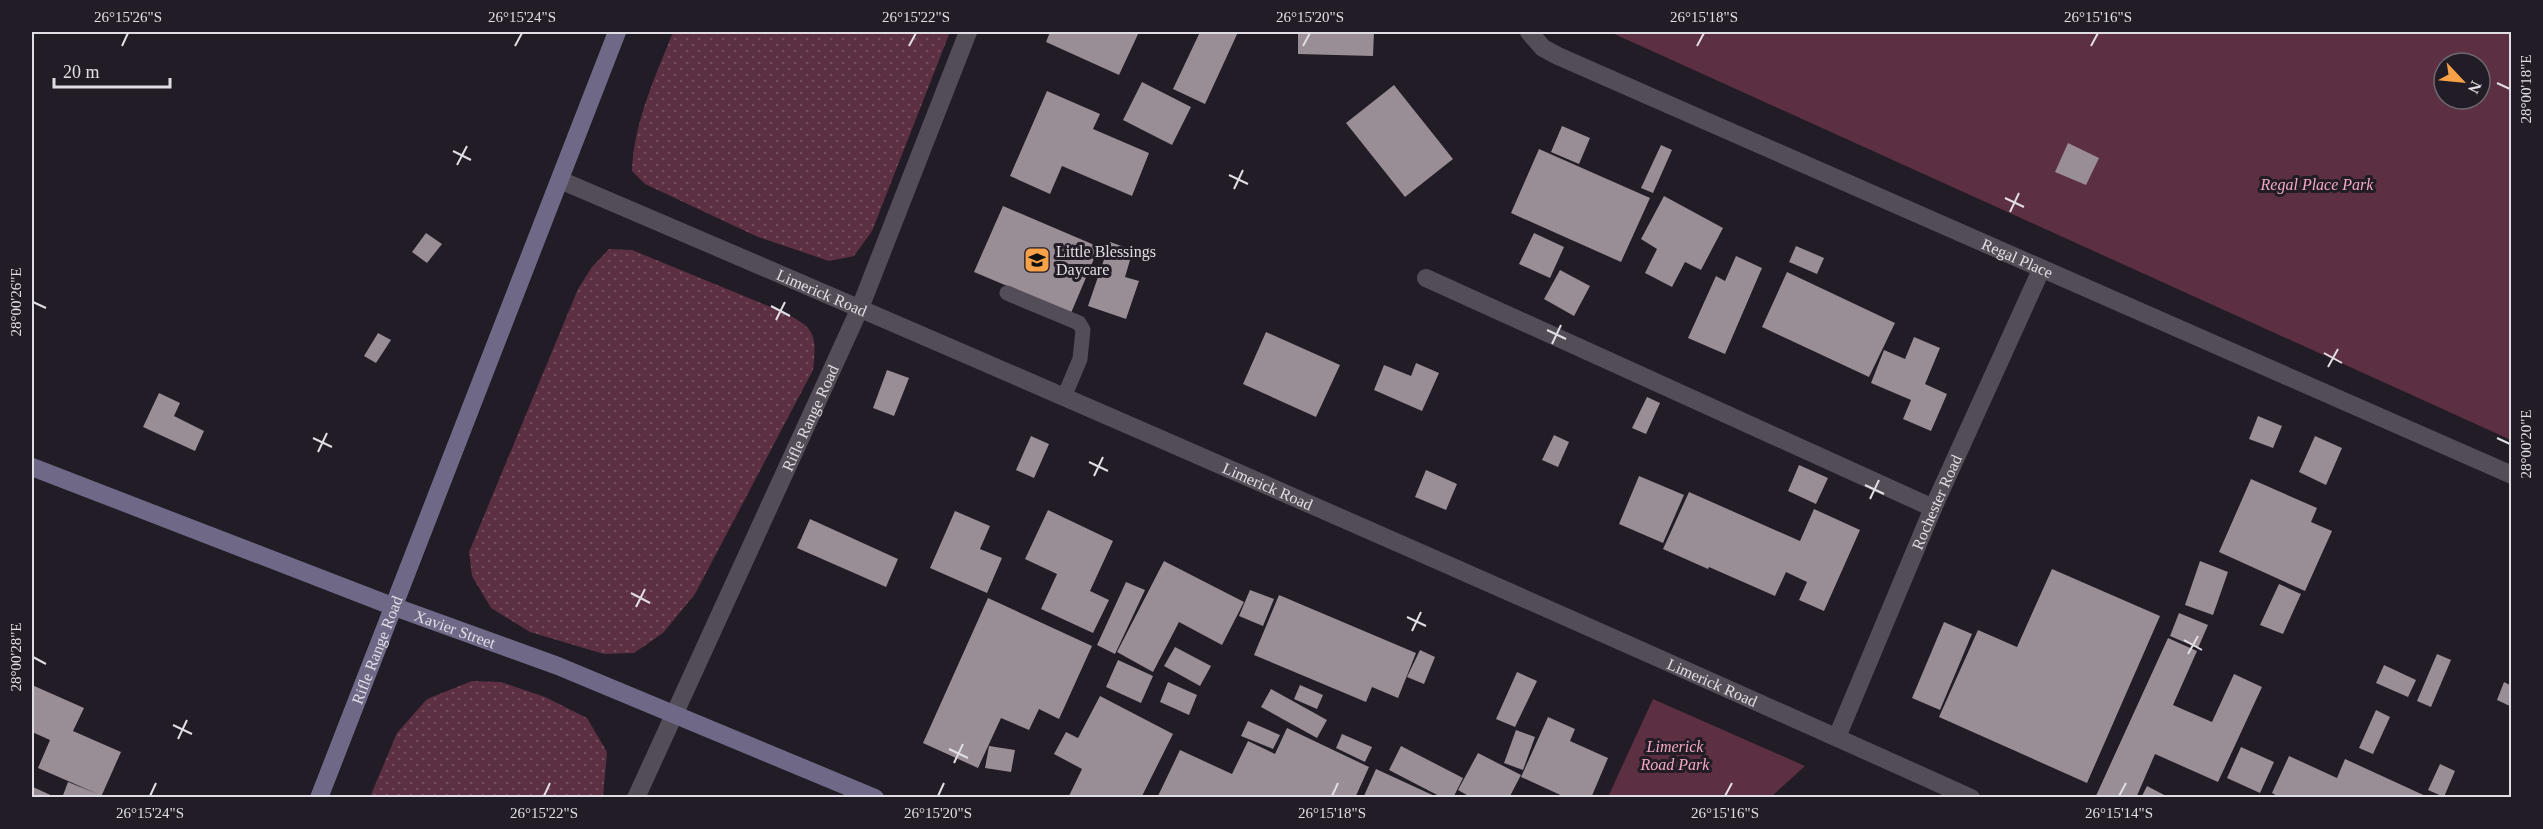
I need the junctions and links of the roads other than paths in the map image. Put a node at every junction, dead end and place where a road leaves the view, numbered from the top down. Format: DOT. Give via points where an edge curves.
graph roads {
  1 [pos="617,32"];
  2 [pos="968,32"];
  3 [pos="1529,32"];
  4 [pos="560,180"];
  5 [pos="2041,270"];
  6 [pos="1426,278"];
  7 [pos="1007,293"];
  8 [pos="860,308"];
  9 [pos="1064,397"];
  10 [pos="32,467"];
  11 [pos="2511,475"];
  12 [pos="1933,508"];
  13 [pos="392,606"];
  14 [pos="675,714"];
  15 [pos="1837,737"];
  16 [pos="319,798"];
  17 [pos="636,798"];
  18 [pos="875,798"];
  19 [pos="1971,798"];
  1 -- 4 [label="main road, Rifle Range Road"];
  2 -- 8 [label="street, Rifle Range Road"];
  3 -- 5 [label="street, Regal Place" via="1543,48 1558,56"];
  4 -- 8 [label="street, Limerick Road"];
  4 -- 13 [label="main road, Rifle Range Road"];
  5 -- 11 [label="street, Regal Place"];
  5 -- 12 [label="street, Rochester Road"];
  6 -- 12 [label="street"];
  7 -- 9 [label="lane" via="1079,323 1083,330 1080,359"];
  8 -- 9 [label="street, Limerick Road"];
  8 -- 14 [label="street, Rifle Range Road"];
  9 -- 15 [label="street, Limerick Road"];
  10 -- 13 [label="main road, Xavier Street"];
  12 -- 15 [label="street, Rochester Road"];
  13 -- 14 [label="main road, Xavier Street" via="558,666"];
  13 -- 16 [label="main road, Rifle Range Road"];
  14 -- 17 [label="street, Rifle Range Road"];
  14 -- 18 [label="main road, Xavier Street"];
  15 -- 19 [label="street, Limerick Road"];
}
